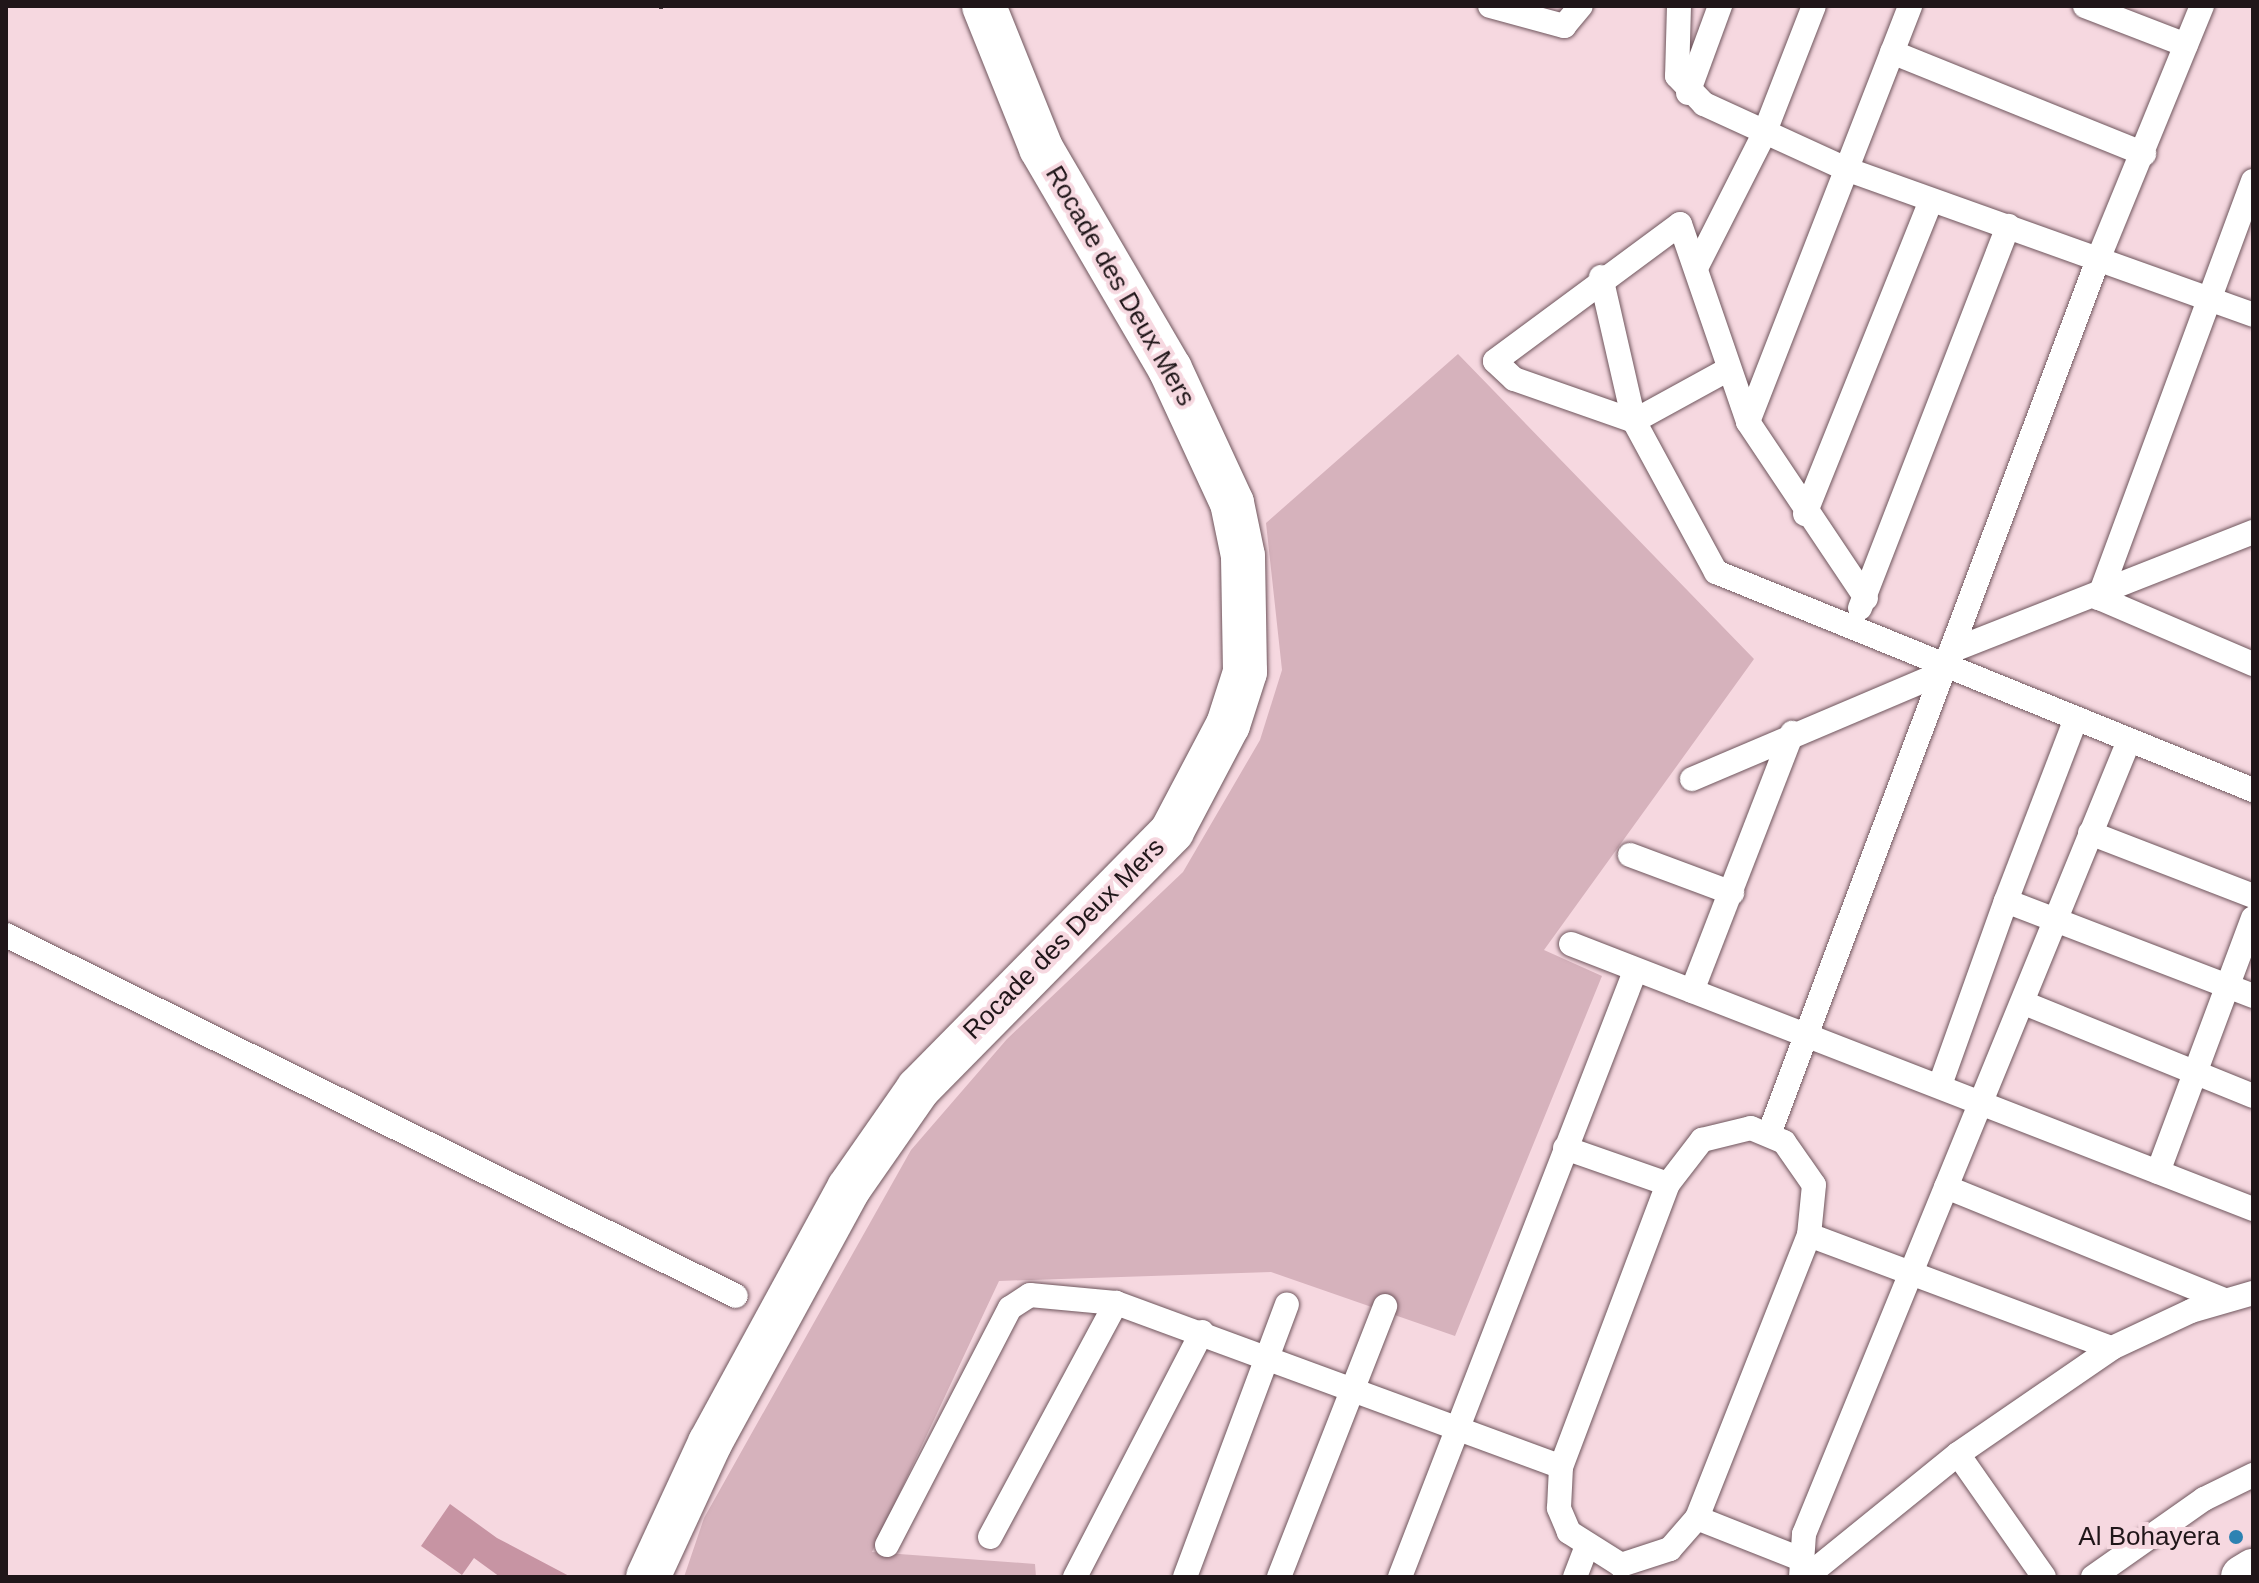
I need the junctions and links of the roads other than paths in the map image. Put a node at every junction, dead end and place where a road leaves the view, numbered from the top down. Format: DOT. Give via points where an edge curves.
graph roads {
  1 [pos="1490,6"];
  2 [pos="1581,6"];
  3 [pos="1679,6"];
  4 [pos="1720,6"];
  5 [pos="1814,6"];
  6 [pos="1910,6"];
  7 [pos="2085,6"];
  8 [pos="2202,6"];
  9 [pos="987,17"];
  10 [pos="2186,45"];
  11 [pos="1892,52"];
  12 [pos="1688,93"];
  13 [pos="1764,134"];
  14 [pos="2144,154"];
  15 [pos="1846,169"];
  16 [pos="2253,181"];
  17 [pos="1931,201"];
  18 [pos="2008,226"];
  19 [pos="2099,257"];
  20 [pos="1696,268"];
  21 [pos="1601,277"];
  22 [pos="2210,299"];
  23 [pos="2253,315"];
  24 [pos="1727,370"];
  25 [pos="1634,421"];
  26 [pos="1748,422"];
  27 [pos="1805,514"];
  28 [pos="2252,530"];
  29 [pos="1866,598"];
  30 [pos="2099,598"];
  31 [pos="1849,628"];
  32 [pos="1946,663"];
  33 [pos="2253,664"];
  34 [pos="2075,721"];
  35 [pos="1792,733"];
  36 [pos="2128,743"];
  37 [pos="1692,779"];
  38 [pos="2253,790"];
  39 [pos="2090,833"];
  40 [pos="1630,855"];
  41 [pos="1732,893"];
  42 [pos="2253,896"];
  43 [pos="2006,901"];
  44 [pos="2253,918"];
  45 [pos="2058,921"];
  46 [pos="6,935"];
  47 [pos="1571,944"];
  48 [pos="1635,971"];
  49 [pos="2227,986"];
  50 [pos="1692,991"];
  51 [pos="2253,996"];
  52 [pos="2024,1003"];
  53 [pos="1807,1032"];
  54 [pos="2195,1074"];
  55 [pos="1940,1085"];
  56 [pos="2253,1096"];
  57 [pos="1981,1103"];
  58 [pos="1769,1134"];
  59 [pos="1565,1148"];
  60 [pos="2158,1172"];
  61 [pos="1668,1184"];
  62 [pos="1946,1187"];
  63 [pos="2253,1209"];
  64 [pos="1809,1235"];
  65 [pos="1912,1270"];
  66 [pos="2253,1293"];
  67 [pos="736,1296"];
  68 [pos="2222,1299"];
  69 [pos="1116,1303"];
  70 [pos="1287,1304"];
  71 [pos="1385,1306"];
  72 [pos="1202,1332"];
  73 [pos="2112,1348"];
  74 [pos="1266,1359"];
  75 [pos="1353,1389"];
  76 [pos="1458,1427"];
  77 [pos="1958,1454"];
  78 [pos="1561,1467"];
  79 [pos="2253,1475"];
  80 [pos="1697,1518"];
  81 [pos="990,1537"];
  82 [pos="887,1545"];
  83 [pos="1586,1549"];
  84 [pos="1619,1571"];
  85 [pos="1802,1571"];
  86 [pos="2253,1571"];
  87 [pos="648,1577"];
  88 [pos="1075,1577"];
  89 [pos="1185,1577"];
  90 [pos="1279,1577"];
  91 [pos="1400,1577"];
  92 [pos="1575,1577"];
  93 [pos="2044,1577"];
  94 [pos="2093,1577"];
  95 [pos="2243,1577"];
  1 -- 2 [label="street" via="1564,26"];
  3 -- 12 [label="street" via="1674,63"];
  4 -- 12 [label="street"];
  5 -- 13 [label="street"];
  6 -- 11 [label="street"];
  7 -- 10 [label="street"];
  8 -- 10 [label="street"];
  9 -- 87 [label="highway, Rocade des Deux Mers" via="1041,148 1170,369 1232,503 1243,556 1245,672 1228,725 1172,831 918,1089 849,1188 710,1443"];
  10 -- 14 [label="street"];
  11 -- 14 [label="street"];
  11 -- 15 [label="street"];
  12 -- 13 [label="street"];
  13 -- 15 [label="street"];
  13 -- 20 [label="street"];
  14 -- 19 [label="street"];
  15 -- 17 [label="street"];
  15 -- 26 [label="street"];
  16 -- 22 [label="street"];
  17 -- 18 [label="street"];
  17 -- 27 [label="street"];
  18 -- 19 [label="street"];
  18 -- 29 [label="street"];
  19 -- 22 [label="street"];
  19 -- 32 [label="street"];
  20 -- 21 [label="street" via="1677,224"];
  20 -- 24 [label="street"];
  21 -- 25 [label="street"];
  21 -- 25 [label="street" via="1502,351 1496,365 1514,379"];
  22 -- 23 [label="street"];
  22 -- 30 [label="street"];
  24 -- 25 [label="street"];
  24 -- 26 [label="street"];
  25 -- 31 [label="street" via="1716,572"];
  26 -- 27 [label="street"];
  27 -- 29 [label="street"];
  28 -- 30 [label="street"];
  29 -- 31 [label="street"];
  30 -- 32 [label="street"];
  30 -- 33 [label="street"];
  31 -- 32 [label="street"];
  32 -- 34 [label="street"];
  32 -- 35 [label="street"];
  32 -- 53 [label="street"];
  34 -- 36 [label="street"];
  34 -- 43 [label="street"];
  35 -- 37 [label="street"];
  35 -- 41 [label="street"];
  36 -- 38 [label="street"];
  36 -- 39 [label="street"];
  39 -- 42 [label="street"];
  39 -- 45 [label="street"];
  40 -- 41 [label="street"];
  41 -- 50 [label="street"];
  43 -- 45 [label="street"];
  43 -- 55 [label="street"];
  44 -- 49 [label="street"];
  45 -- 49 [label="street"];
  45 -- 52 [label="street"];
  46 -- 67 [label="street"];
  47 -- 48 [label="street"];
  48 -- 50 [label="street"];
  48 -- 59 [label="street"];
  49 -- 51 [label="street"];
  49 -- 54 [label="street"];
  50 -- 53 [label="street"];
  52 -- 54 [label="street"];
  52 -- 57 [label="street"];
  53 -- 55 [label="street"];
  53 -- 58 [label="street"];
  54 -- 56 [label="street"];
  54 -- 60 [label="street"];
  55 -- 57 [label="street"];
  57 -- 60 [label="street"];
  57 -- 62 [label="street"];
  58 -- 61 [label="street" via="1751,1128 1707,1137"];
  58 -- 64 [label="street" via="1784,1142 1814,1185"];
  59 -- 61 [label="street"];
  59 -- 76 [label="street"];
  60 -- 63 [label="street"];
  61 -- 78 [label="street"];
  62 -- 65 [label="street"];
  62 -- 68 [label="street"];
  64 -- 65 [label="street"];
  64 -- 80 [label="street"];
  65 -- 73 [label="street"];
  65 -- 85 [label="street"];
  66 -- 68 [label="street"];
  68 -- 73 [label="street"];
  69 -- 72 [label="street"];
  69 -- 81 [label="street"];
  69 -- 82 [label="street" via="1030,1295 1010,1308"];
  70 -- 74 [label="street"];
  71 -- 75 [label="street"];
  72 -- 74 [label="street"];
  72 -- 88 [label="street"];
  73 -- 77 [label="street"];
  74 -- 75 [label="street"];
  74 -- 89 [label="street"];
  75 -- 76 [label="street"];
  75 -- 90 [label="street"];
  76 -- 78 [label="street"];
  76 -- 91 [label="street"];
  77 -- 85 [label="street"];
  77 -- 93 [label="street"];
  78 -- 83 [label="street" via="1559,1508"];
  79 -- 94 [label="street" via="2204,1499"];
  80 -- 84 [label="street" via="1670,1549"];
  80 -- 85 [label="street"];
  83 -- 84 [label="street"];
  83 -- 92 [label="street"];
  86 -- 95 [label="highway"];
}
